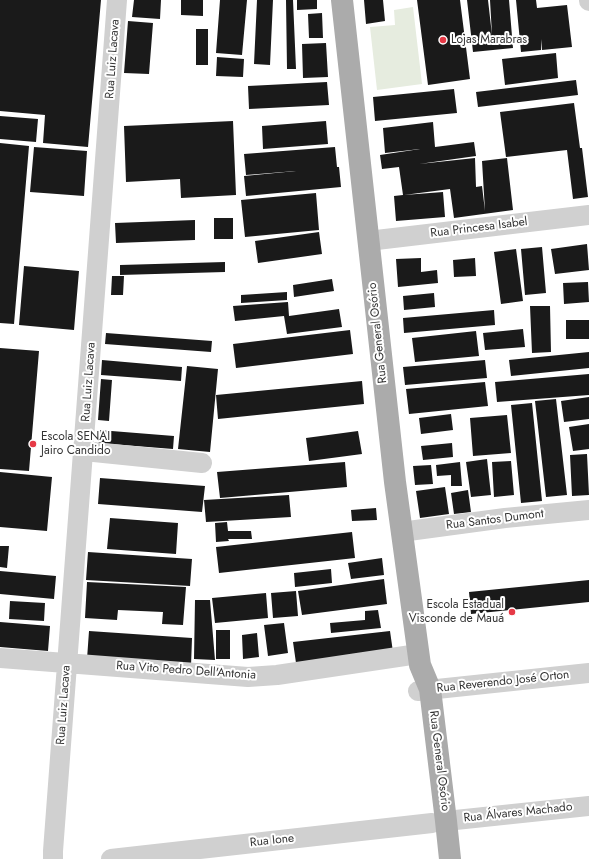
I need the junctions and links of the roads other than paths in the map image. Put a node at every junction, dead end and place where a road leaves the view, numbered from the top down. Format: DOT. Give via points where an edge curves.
graph roads {
  1 [pos="117,0"];
  2 [pos="342,0"];
  3 [pos="589,215"];
  4 [pos="368,241"];
  5 [pos="84,451"];
  6 [pos="202,463"];
  7 [pos="589,510"];
  8 [pos="401,532"];
  9 [pos="0,658"];
  10 [pos="419,660"];
  11 [pos="68,663"];
  12 [pos="589,673"];
  13 [pos="424,690"];
  14 [pos="589,806"];
  15 [pos="439,822"];
  16 [pos="53,859"];
  17 [pos="111,859"];
  18 [pos="436,859"];
  19 [pos="450,859"];
  1 -- 5 [label="street, Rua Luiz Lacava"];
  2 -- 4 [label="main road, Rua General Osório"];
  3 -- 4 [label="street, Rua Princesa Isabel"];
  4 -- 8 [label="main road, Rua General Osório"];
  5 -- 6 [label="street"];
  5 -- 11 [label="street, Rua Luiz Lacava"];
  7 -- 8 [label="street, Rua Santos Dumont"];
  8 -- 10 [label="main road, Rua General Osório"];
  9 -- 11 [label="street, Rua Vito Pedro Dell'Antonia"];
  10 -- 11 [label="street, Rua Vito Pedro Dell'Antonia" via="248,677"];
  10 -- 13 [label="main road, Rua General Osório"];
  11 -- 16 [label="street, Rua Luiz Lacava"];
  12 -- 13 [label="street, Rua Reverendo José Orton"];
  13 -- 15 [label="main road, Rua General Osório"];
  14 -- 15 [label="street, Rua Álvares Machado"];
  15 -- 17 [label="street, Rua Ione"];
  15 -- 18 [label="main road, Rua General Osório"];
  15 -- 19 [label="main road, Rua General Osório"];
}
